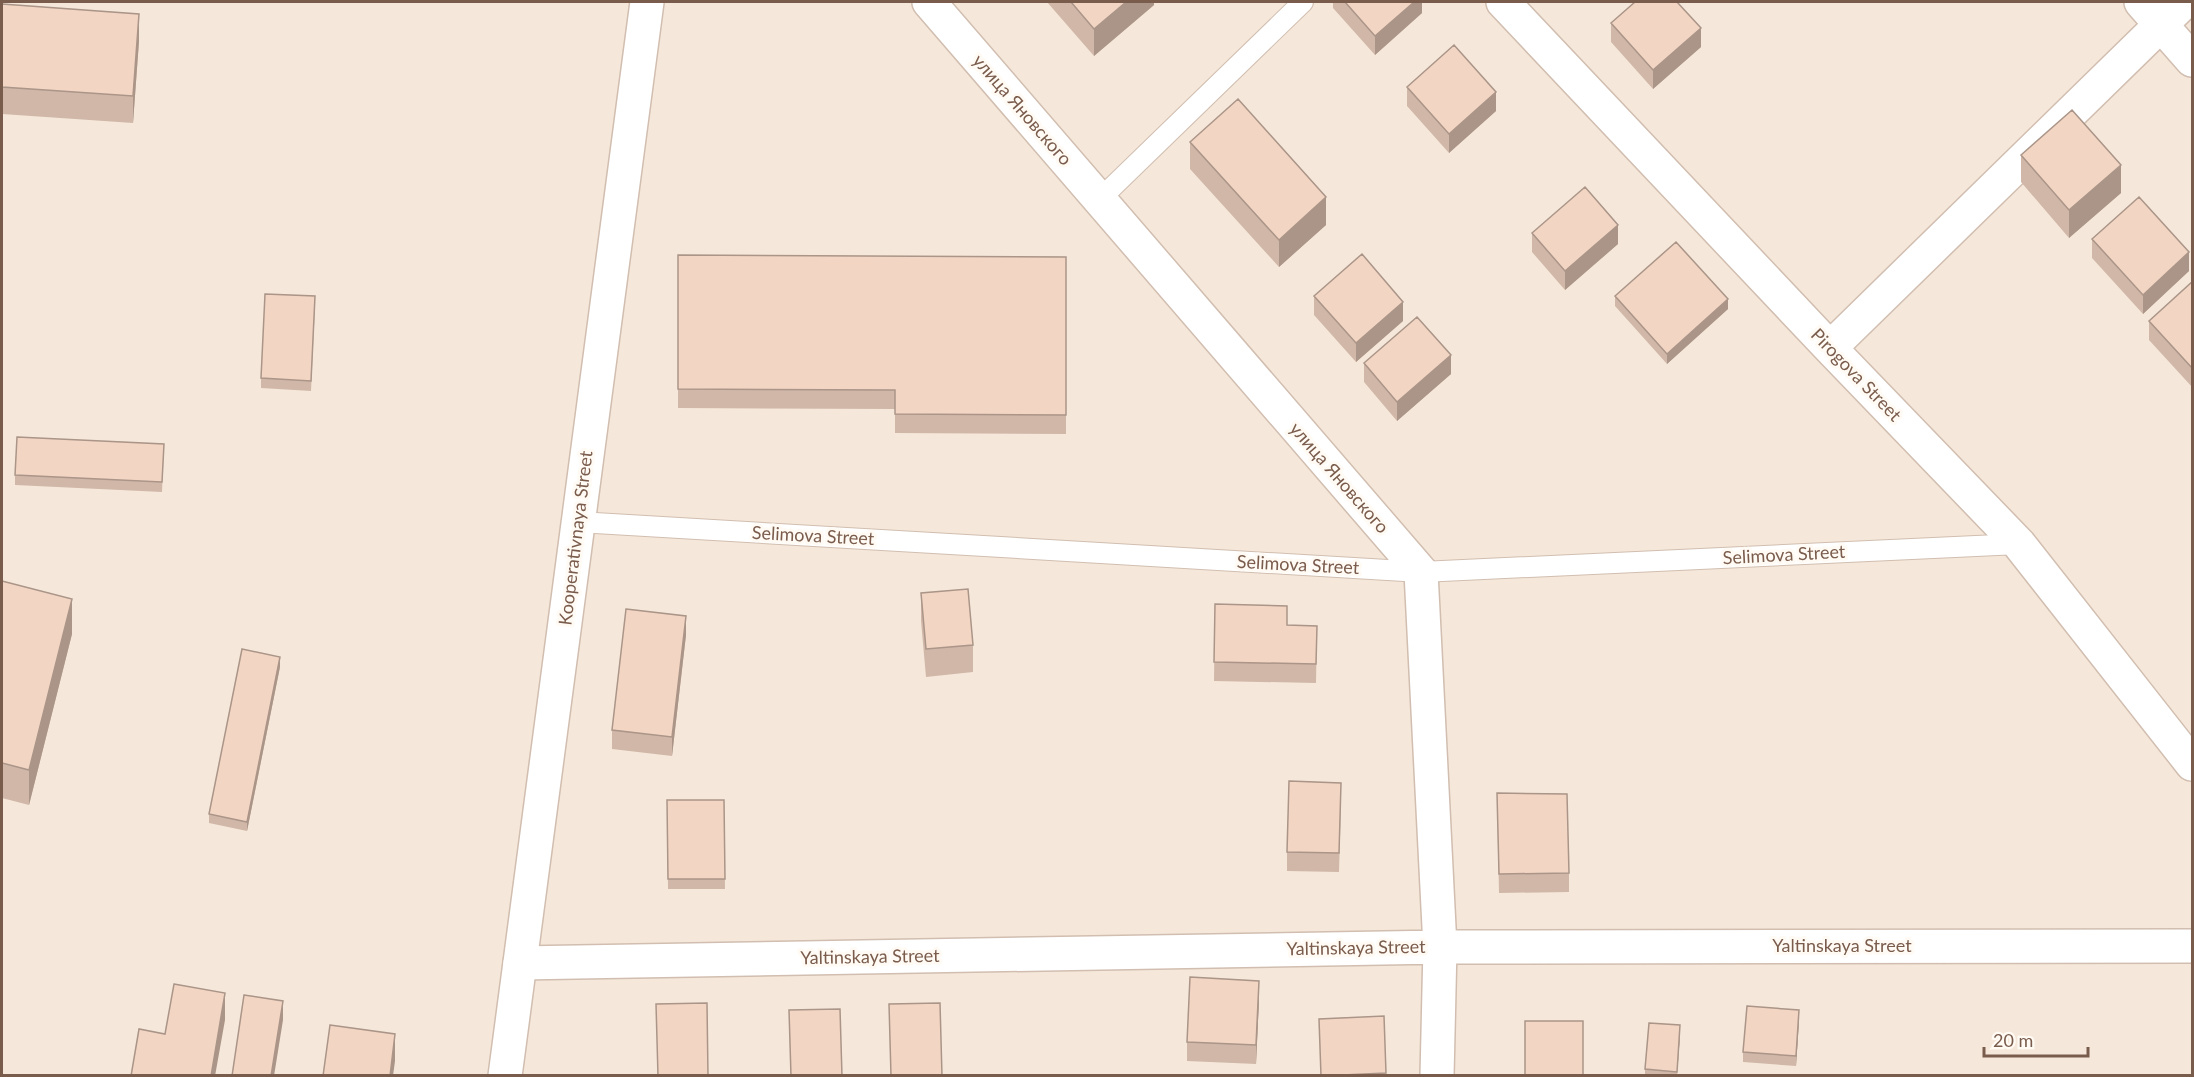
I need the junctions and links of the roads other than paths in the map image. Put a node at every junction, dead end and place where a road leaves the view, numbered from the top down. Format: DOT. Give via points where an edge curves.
graph roads {
  1 [pos="647,2"];
  2 [pos="928,2"];
  3 [pos="1303,2"];
  4 [pos="1503,2"];
  5 [pos="2184,2"];
  6 [pos="2151,13"];
  7 [pos="2193,60"];
  8 [pos="1100,200"];
  9 [pos="1830,348"];
  10 [pos="578,522"];
  11 [pos="2019,544"];
  12 [pos="1421,572"];
  13 [pos="2193,764"];
  14 [pos="2193,946"];
  15 [pos="1440,947"];
  16 [pos="520,963"];
  17 [pos="505,1076"];
  18 [pos="1437,1076"];
  1 -- 10 [label="street, Kooperativnaya Street"];
  2 -- 8 [label="street, улица Яновского"];
  3 -- 8 [label="lane"];
  4 -- 9 [label="street, Pirogova Street"];
  5 -- 6 [label="street"];
  6 -- 7 [label="street"];
  6 -- 9 [label="street"];
  8 -- 12 [label="street, улица Яновского"];
  9 -- 11 [label="street, Pirogova Street"];
  10 -- 12 [label="lane, Selimova Street"];
  10 -- 16 [label="street, Kooperativnaya Street"];
  11 -- 12 [label="lane, Selimova Street"];
  11 -- 13 [label="street, Pirogova Street"];
  12 -- 15 [label="street"];
  14 -- 15 [label="street, Yaltinskaya Street"];
  15 -- 16 [label="street, Yaltinskaya Street"];
  15 -- 18 [label="street"];
  16 -- 17 [label="street, Kooperativnaya Street"];
}
